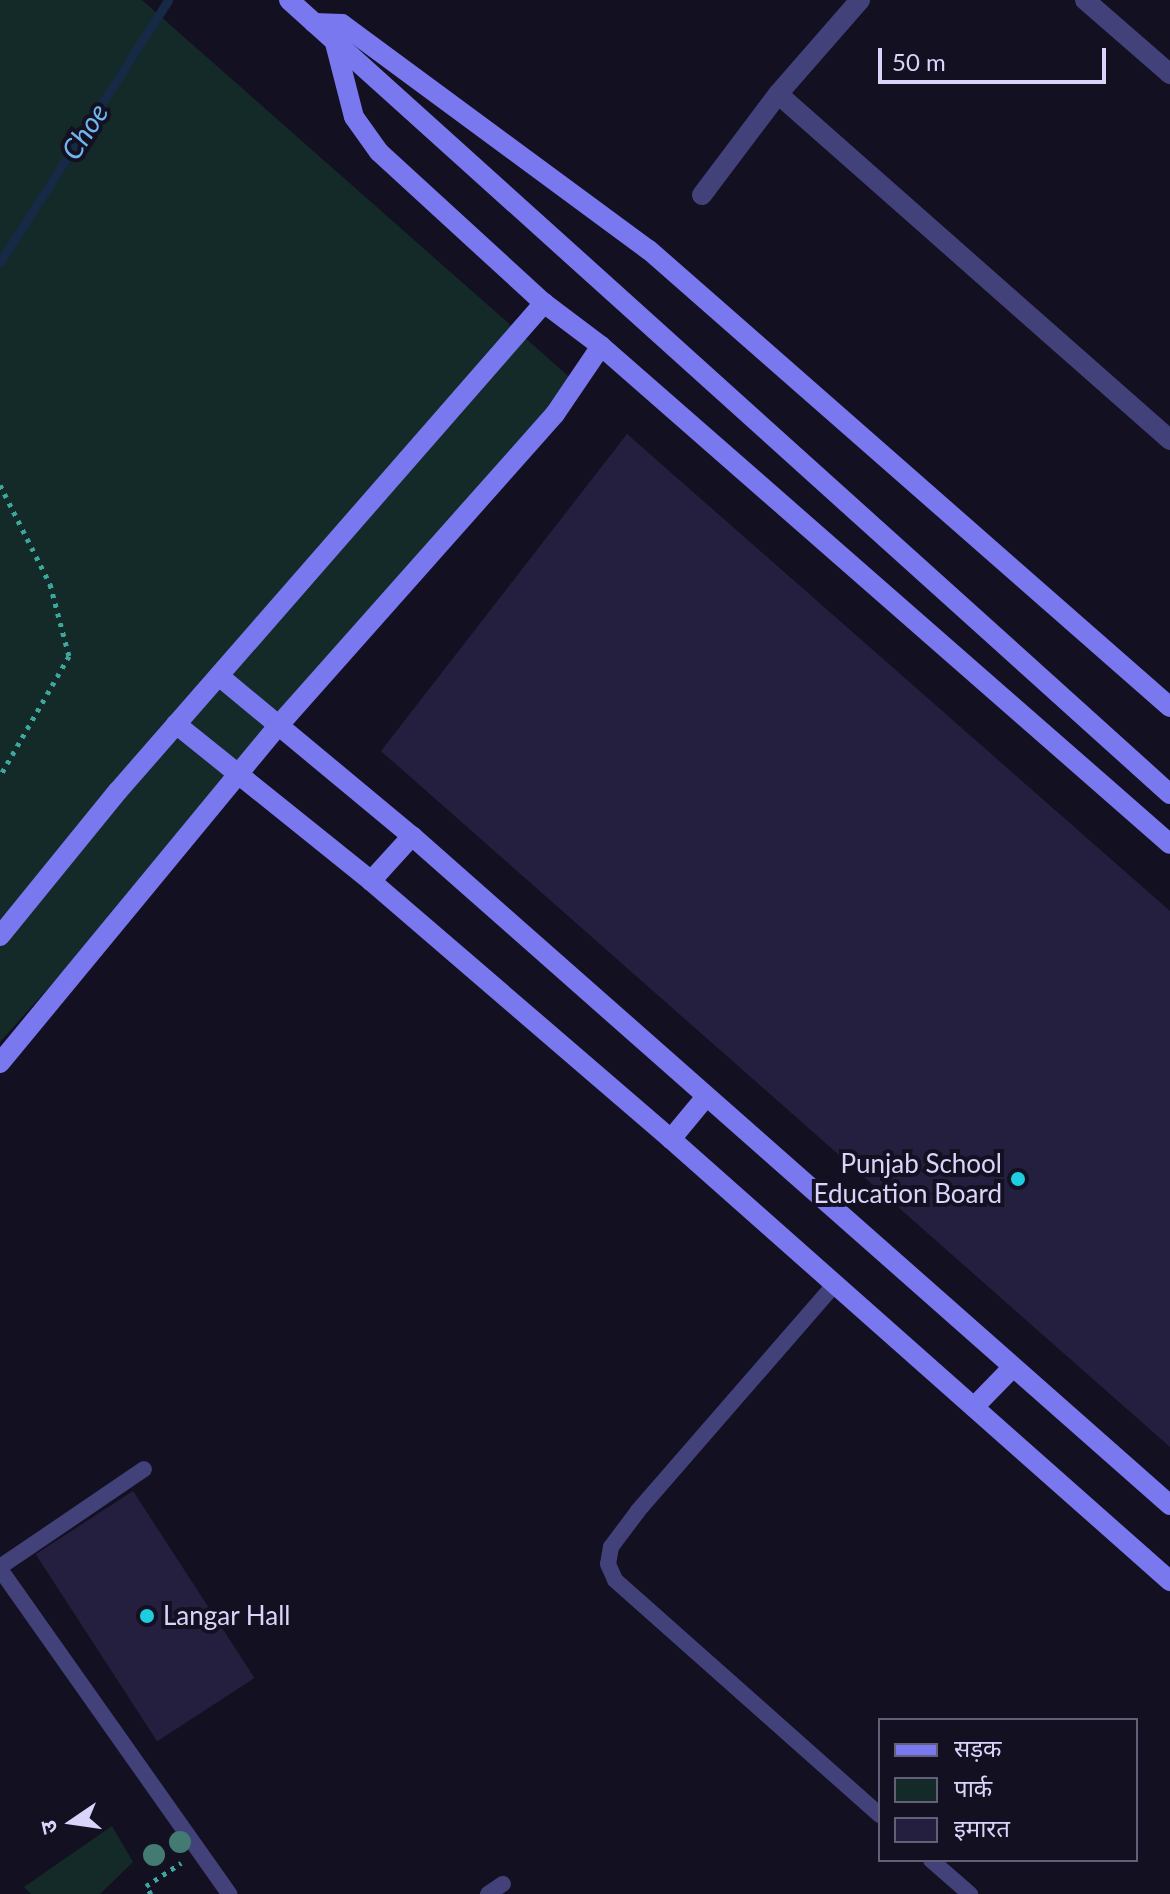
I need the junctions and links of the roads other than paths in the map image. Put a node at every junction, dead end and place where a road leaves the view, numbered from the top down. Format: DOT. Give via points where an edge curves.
graph roads {
  1 [pos="289,0"];
  2 [pos="860,0"];
  3 [pos="1085,0"];
  4 [pos="314,23"];
  5 [pos="335,43"];
  6 [pos="1170,74"];
  7 [pos="778,94"];
  8 [pos="702,195"];
  9 [pos="544,303"];
  10 [pos="601,346"];
  11 [pos="1170,440"];
  12 [pos="219,676"];
  13 [pos="1170,707"];
  14 [pos="176,724"];
  15 [pos="278,726"];
  16 [pos="238,773"];
  17 [pos="1170,794"];
  18 [pos="412,836"];
  19 [pos="1170,844"];
  20 [pos="371,881"];
  21 [pos="0,936"];
  22 [pos="0,1063"];
  23 [pos="705,1098"];
  24 [pos="671,1139"];
  25 [pos="835,1284"];
  26 [pos="1012,1368"];
  27 [pos="974,1407"];
  28 [pos="144,1469"];
  29 [pos="1170,1505"];
  30 [pos="0,1568"];
  31 [pos="1170,1581"];
  32 [pos="878,1813"];
  33 [pos="933,1862"];
  34 [pos="503,1884"];
  35 [pos="229,1894"];
  36 [pos="488,1894"];
  37 [pos="970,1894"];
  1 -- 4 [label="street"];
  2 -- 7 [label="street"];
  3 -- 6 [label="street"];
  4 -- 5 [label="street"];
  4 -- 13 [label="street" via="342,24 649,250"];
  5 -- 9 [label="street" via="362,133"];
  5 -- 17 [label="street"];
  7 -- 8 [label="street"];
  7 -- 11 [label="street"];
  9 -- 10 [label="street"];
  9 -- 12 [label="street"];
  10 -- 15 [label="street" via="555,414"];
  10 -- 19 [label="street"];
  12 -- 14 [label="street"];
  12 -- 15 [label="street"];
  14 -- 16 [label="street"];
  14 -- 21 [label="street"];
  15 -- 16 [label="street"];
  15 -- 18 [label="street"];
  16 -- 20 [label="street"];
  16 -- 22 [label="street"];
  18 -- 20 [label="street"];
  18 -- 23 [label="street"];
  20 -- 24 [label="street"];
  23 -- 24 [label="street"];
  23 -- 26 [label="street"];
  24 -- 25 [label="street"];
  25 -- 27 [label="street"];
  25 -- 32 [label="lane" via="638,1511 611,1547 608,1564 615,1580"];
  26 -- 27 [label="street"];
  26 -- 29 [label="street"];
  27 -- 31 [label="street"];
  28 -- 30 [label="lane"];
  30 -- 35 [label="lane"];
  33 -- 37 [label="lane"];
  34 -- 36 [label="lane"];
}
